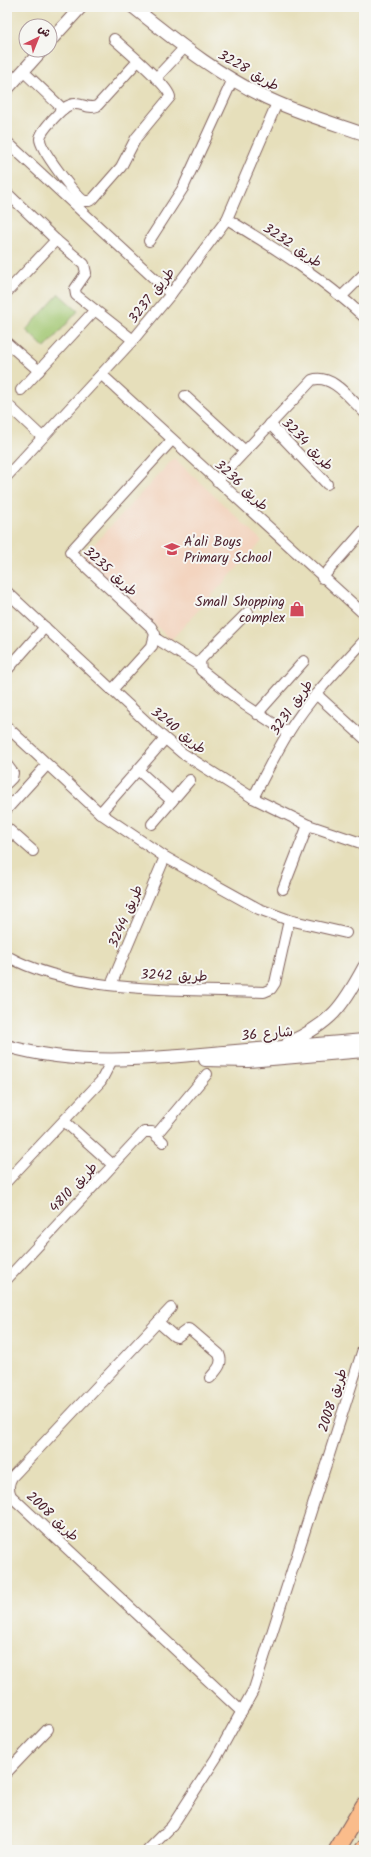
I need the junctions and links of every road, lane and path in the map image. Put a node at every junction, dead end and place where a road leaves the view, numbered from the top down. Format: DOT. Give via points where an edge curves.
graph roads {
  1 [pos="81,7"];
  2 [pos="133,7"];
  3 [pos="58,32"];
  4 [pos="114,39"];
  5 [pos="184,47"];
  6 [pos="35,58"];
  7 [pos="138,61"];
  8 [pos="23,71"];
  9 [pos="156,78"];
  10 [pos="233,79"];
  11 [pos="7,89"];
  12 [pos="277,103"];
  13 [pos="64,109"];
  14 [pos="364,134"];
  15 [pos="7,142"];
  16 [pos="7,193"];
  17 [pos="227,219"];
  18 [pos="56,240"];
  19 [pos="149,241"];
  20 [pos="364,274"];
  21 [pos="7,292"];
  22 [pos="171,294"];
  23 [pos="342,296"];
  24 [pos="95,310"];
  25 [pos="364,317"];
  26 [pos="133,340"];
  27 [pos="7,343"];
  28 [pos="39,371"];
  29 [pos="102,375"];
  30 [pos="21,390"];
  31 [pos="185,396"];
  32 [pos="7,404"];
  33 [pos="363,410"];
  34 [pos="270,424"];
  35 [pos="42,436"];
  36 [pos="172,440"];
  37 [pos="245,451"];
  38 [pos="7,476"];
  39 [pos="217,481"];
  40 [pos="327,484"];
  41 [pos="364,530"];
  42 [pos="322,578"];
  43 [pos="7,592"];
  44 [pos="248,612"];
  45 [pos="364,614"];
  46 [pos="45,627"];
  47 [pos="155,638"];
  48 [pos="364,641"];
  49 [pos="304,661"];
  50 [pos="200,666"];
  51 [pos="7,670"];
  52 [pos="112,690"];
  53 [pos="316,694"];
  54 [pos="257,714"];
  55 [pos="7,727"];
  56 [pos="288,733"];
  57 [pos="364,738"];
  58 [pos="165,739"];
  59 [pos="7,764"];
  60 [pos="47,765"];
  61 [pos="139,771"];
  62 [pos="190,780"];
  63 [pos="7,783"];
  64 [pos="253,798"];
  65 [pos="172,801"];
  66 [pos="7,809"];
  67 [pos="100,813"];
  68 [pos="152,824"];
  69 [pos="308,825"];
  70 [pos="7,828"];
  71 [pos="364,844"];
  72 [pos="33,851"];
  73 [pos="165,857"];
  74 [pos="283,889"];
  75 [pos="289,920"];
  76 [pos="346,932"];
  77 [pos="7,956"];
  78 [pos="364,967"];
  79 [pos="111,985"];
  80 [pos="364,1040"];
  81 [pos="7,1046"];
  82 [pos="280,1047"];
  83 [pos="364,1047"];
  84 [pos="364,1051"];
  85 [pos="172,1057"];
  86 [pos="112,1060"];
  87 [pos="207,1074"];
  88 [pos="64,1121"];
  89 [pos="113,1165"];
  90 [pos="8,1178"];
  91 [pos="7,1279"];
  92 [pos="171,1308"];
  93 [pos="158,1322"];
  94 [pos="364,1346"];
  95 [pos="210,1378"];
  96 [pos="242,1712"];
  97 [pos="48,1729"];
  98 [pos="7,1772"];
  99 [pos="364,1805"];
  100 [pos="148,1850"];
  101 [pos="338,1850"];
  1 -- 3 [label="street"];
  2 -- 5 [label="street, طريق 3228"];
  4 -- 7 [label="street"];
  5 -- 9 [label="street"];
  5 -- 10 [label="street, طريق 3228"];
  6 -- 8 [label="street"];
  7 -- 9 [label="street"];
  7 -- 13 [label="street" via="97,106 89,108 73,104"];
  8 -- 11 [label="street"];
  8 -- 13 [label="street"];
  9 -- 13 [label="street" via="169,91 169,100 136,138 118,169 89,201 82,200 58,171 40,142 42,132"];
  10 -- 12 [label="street, طريق 3228"];
  10 -- 19 [label="street" via="183,188"];
  12 -- 14 [label="street, طريق 3228"];
  12 -- 17 [label="street, طريق 3237"];
  15 -- 22 [label="street"];
  16 -- 18 [label="street"];
  17 -- 22 [label="street, طريق 3237"];
  17 -- 23 [label="street, طريق 3232" via="280,251"];
  18 -- 21 [label="street"];
  18 -- 24 [label="street" via="84,264 86,273 76,287 75,293"];
  20 -- 23 [label="street"];
  22 -- 26 [label="street, طريق 3237"];
  23 -- 25 [label="street, طريق 3232"];
  24 -- 26 [label="street"];
  24 -- 28 [label="street"];
  26 -- 29 [label="street, طريق 3237"];
  27 -- 28 [label="street"];
  28 -- 30 [label="street"];
  29 -- 35 [label="street, طريق 3237"];
  29 -- 36 [label="street, طريق 3236"];
  31 -- 37 [label="street"];
  32 -- 35 [label="street"];
  33 -- 34 [label="street, طريق 3234" via="330,381 317,378 308,383"];
  34 -- 37 [label="street, طريق 3234"];
  34 -- 40 [label="street, طريق 3234"];
  35 -- 38 [label="street, طريق 3237"];
  36 -- 39 [label="street, طريق 3236"];
  36 -- 47 [label="street, طريق 3235" via="70,552 151,627"];
  37 -- 39 [label="street, طريق 3234"];
  39 -- 42 [label="street, طريق 3236"];
  41 -- 42 [label="street"];
  42 -- 45 [label="street, طريق 3236"];
  43 -- 46 [label="street, طريق 3240"];
  44 -- 50 [label="street" via="203,657"];
  46 -- 51 [label="street"];
  46 -- 52 [label="street, طريق 3240"];
  47 -- 50 [label="street"];
  47 -- 52 [label="street" via="152,646"];
  48 -- 53 [label="street, طريق 3231"];
  49 -- 54 [label="street"];
  50 -- 54 [label="street" via="204,674"];
  52 -- 58 [label="street, طريق 3240"];
  53 -- 56 [label="street, طريق 3231"];
  53 -- 57 [label="street"];
  54 -- 56 [label="street"];
  55 -- 60 [label="street"];
  56 -- 64 [label="street, طريق 3231"];
  58 -- 61 [label="street"];
  58 -- 64 [label="street, طريق 3240" via="205,769"];
  59 -- 63 [label="street" via="13,773"];
  60 -- 66 [label="street"];
  60 -- 67 [label="street"];
  61 -- 65 [label="street"];
  61 -- 67 [label="street"];
  62 -- 65 [label="street"];
  64 -- 69 [label="street, طريق 3240"];
  65 -- 68 [label="street"];
  67 -- 73 [label="street"];
  69 -- 71 [label="street, طريق 3240"];
  69 -- 74 [label="street"];
  70 -- 72 [label="street"];
  73 -- 75 [label="street" via="259,909"];
  73 -- 79 [label="street, طريق 3244"];
  75 -- 76 [label="street"];
  75 -- 79 [label="street, طريق 3242" via="275,982 271,989 264,992"];
  77 -- 79 [label="street, طريق 3242" via="52,974 89,983"];
  78 -- 82 [label="street" via="349,997 339,1010 313,1030"];
  80 -- 82 [label="street, شارع 36"];
  81 -- 86 [label="street, شارع 36" via="73,1060"];
  82 -- 85 [label="street, شارع 36"];
  83 -- 84 [label="street"];
  84 -- 85 [label="street, شارع 36" via="248,1060 210,1061"];
  85 -- 86 [label="street, شارع 36"];
  86 -- 88 [label="street" via="101,1082"];
  87 -- 89 [label="street, طريق 4810" via="160,1138 149,1131 144,1132"];
  88 -- 89 [label="street"];
  88 -- 90 [label="street"];
  89 -- 91 [label="street, طريق 4810"];
  92 -- 93 [label="street, طريق 2008"];
  93 -- 95 [label="street" via="177,1337 190,1330 219,1354 221,1364"];
  93 -- 96 [label="street, طريق 2008" via="12,1477 9,1492"];
  94 -- 96 [label="street, طريق 2008" via="254,1689"];
  96 -- 100 [label="street, طريق 2008" via="172,1826"];
  97 -- 98 [label="street"];
  99 -- 101 [label="main road"];
}
